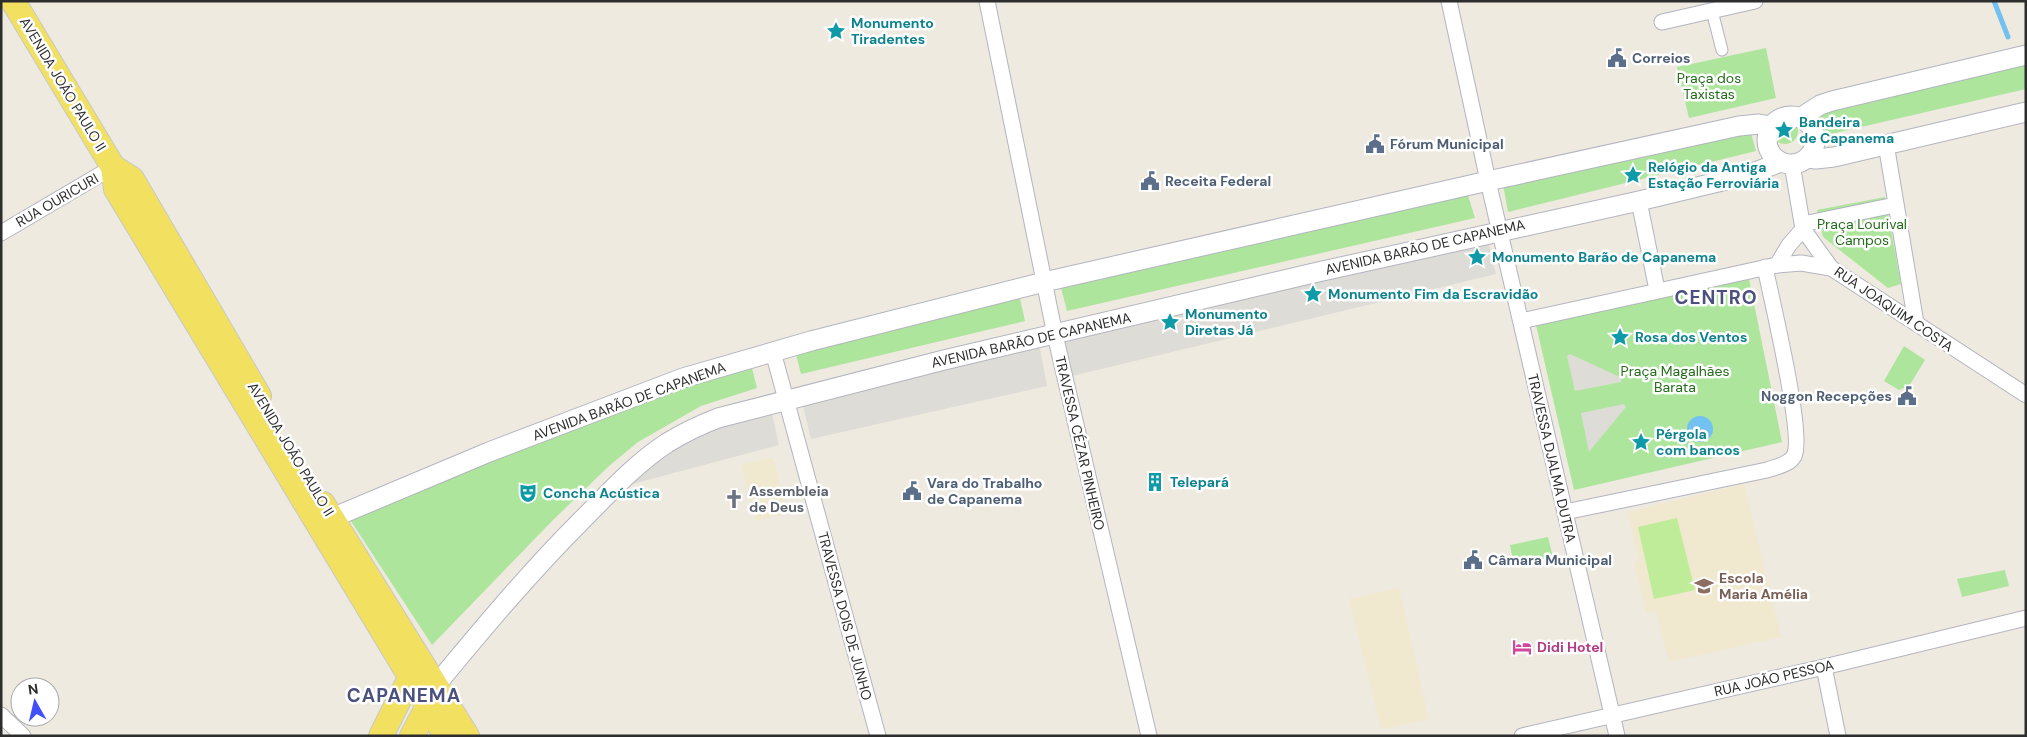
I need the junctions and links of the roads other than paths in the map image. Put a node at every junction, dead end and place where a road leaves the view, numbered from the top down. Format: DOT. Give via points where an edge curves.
graph roads {
  1 [pos="13,1"];
  2 [pos="987,1"];
  3 [pos="1449,1"];
  4 [pos="1755,1"];
  5 [pos="1711,6"];
  6 [pos="1662,22"];
  7 [pos="1722,50"];
  8 [pos="2026,55"];
  9 [pos="2026,112"];
  10 [pos="1800,118"];
  11 [pos="1771,126"];
  12 [pos="1886,144"];
  13 [pos="1794,161"];
  14 [pos="113,167"];
  15 [pos="1488,181"];
  16 [pos="1639,201"];
  17 [pos="1896,205"];
  18 [pos="1803,227"];
  19 [pos="1499,230"];
  20 [pos="1,234"];
  21 [pos="1771,266"];
  22 [pos="1831,268"];
  23 [pos="1044,282"];
  24 [pos="1657,290"];
  25 [pos="1521,321"];
  26 [pos="1916,323"];
  27 [pos="1055,335"];
  28 [pos="773,352"];
  29 [pos="2026,395"];
  30 [pos="785,400"];
  31 [pos="1565,512"];
  32 [pos="324,521"];
  33 [pos="2026,618"];
  34 [pos="1824,666"];
  35 [pos="410,678"];
  36 [pos="438,699"];
  37 [pos="1,714"];
  38 [pos="1612,715"];
  39 [pos="386,728"];
  40 [pos="23,736"];
  41 [pos="412,736"];
  42 [pos="446,736"];
  43 [pos="467,736"];
  44 [pos="878,736"];
  45 [pos="1149,736"];
  46 [pos="1522,736"];
  47 [pos="1616,736"];
  48 [pos="1838,736"];
  1 -- 14 [label="main road, AVENIDA JOÃO PAULO II"];
  2 -- 23 [label="street, TRAVESSA CÉZAR PINHEIRO"];
  3 -- 15 [label="street, TRAVESSA DJALMA DUTRA"];
  4 -- 5 [label="street"];
  5 -- 6 [label="street"];
  5 -- 7 [label="street"];
  8 -- 10 [label="street" via="1820,105"];
  9 -- 12 [label="street, AVENIDA BARÃO DE CAPANEMA"];
  10 -- 11 [label="street" via="1785,117"];
  10 -- 13 [label="street" via="1812,128 1815,144"];
  11 -- 13 [label="street" via="1767,134 1769,151 1774,158"];
  11 -- 15 [label="street, AVENIDA BARÃO DE CAPANEMA" via="1739,126"];
  12 -- 13 [label="street, AVENIDA BARÃO DE CAPANEMA" via="1824,158"];
  12 -- 17 [label="street"];
  13 -- 16 [label="street, AVENIDA BARÃO DE CAPANEMA" via="1747,176"];
  13 -- 18 [label="street, RUA JOAQUIM COSTA"];
  14 -- 20 [label="street, RUA OURICURI"];
  14 -- 32 [label="main road, AVENIDA JOÃO PAULO II" via="116,189"];
  15 -- 19 [label="street, TRAVESSA DJALMA DUTRA"];
  15 -- 23 [label="street, AVENIDA BARÃO DE CAPANEMA"];
  16 -- 19 [label="street, AVENIDA BARÃO DE CAPANEMA"];
  16 -- 24 [label="street"];
  17 -- 18 [label="street"];
  17 -- 26 [label="street"];
  18 -- 21 [label="street"];
  18 -- 22 [label="street, RUA JOAQUIM COSTA"];
  19 -- 25 [label="street, TRAVESSA DJALMA DUTRA"];
  19 -- 27 [label="street, AVENIDA BARÃO DE CAPANEMA"];
  21 -- 22 [label="street" via="1801,263"];
  21 -- 24 [label="street"];
  21 -- 31 [label="street" via="1794,413 1797,447 1793,458 1767,470"];
  22 -- 26 [label="street, RUA JOAQUIM COSTA"];
  23 -- 27 [label="street, TRAVESSA CÉZAR PINHEIRO"];
  23 -- 28 [label="street, AVENIDA BARÃO DE CAPANEMA"];
  24 -- 25 [label="street"];
  25 -- 31 [label="street, TRAVESSA DJALMA DUTRA"];
  26 -- 29 [label="street, RUA JOAQUIM COSTA"];
  27 -- 30 [label="street, AVENIDA BARÃO DE CAPANEMA"];
  27 -- 45 [label="street, TRAVESSA CÉZAR PINHEIRO"];
  28 -- 30 [label="street, TRAVESSA DOIS DE JUNHO"];
  28 -- 32 [label="street, AVENIDA BARÃO DE CAPANEMA" via="682,378 489,452"];
  30 -- 36 [label="street, AVENIDA BARÃO DE CAPANEMA" via="694,428 642,462 528,575"];
  30 -- 44 [label="street, TRAVESSA DOIS DE JUNHO"];
  31 -- 38 [label="street, TRAVESSA DJALMA DUTRA"];
  32 -- 35 [label="main road, AVENIDA JOÃO PAULO II"];
  32 -- 36 [label="main road, AVENIDA JOÃO PAULO II"];
  33 -- 34 [label="street, RUA JOÃO PESSOA"];
  34 -- 38 [label="street, RUA JOÃO PESSOA"];
  34 -- 48 [label="street"];
  35 -- 36 [label="main road, AVENIDA JOÃO PAULO II"];
  35 -- 39 [label="main road"];
  36 -- 39 [label="main road" via="399,714"];
  36 -- 41 [label="main road, AVENIDA BARÃO DE CAPANEMA"];
  36 -- 42 [label="main road, AVENIDA JOÃO PAULO II"];
  36 -- 43 [label="main road, AVENIDA JOÃO PAULO II"];
  37 -- 40 [label="street"];
  38 -- 46 [label="street, RUA JOÃO PESSOA"];
  38 -- 47 [label="street, TRAVESSA DJALMA DUTRA"];
}
